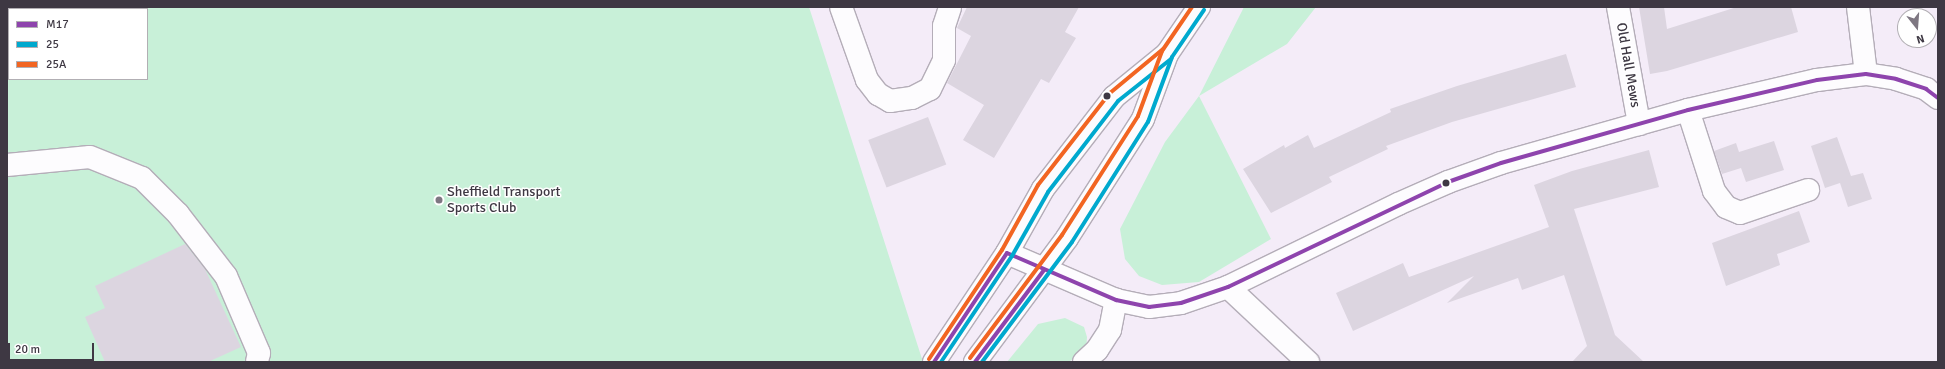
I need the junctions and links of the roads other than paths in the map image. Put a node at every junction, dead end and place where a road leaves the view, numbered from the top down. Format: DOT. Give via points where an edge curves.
graph roads {
  1 [pos="841,7"];
  2 [pos="950,7"];
  3 [pos="1618,7"];
  4 [pos="1858,7"];
  5 [pos="1193,9"];
  6 [pos="1167,54"];
  7 [pos="1866,74"];
  8 [pos="1938,98"];
  9 [pos="1688,110"];
  10 [pos="1639,124"];
  11 [pos="7,165"];
  12 [pos="1808,190"];
  13 [pos="1007,253"];
  14 [pos="1044,270"];
  15 [pos="1228,287"];
  16 [pos="1116,300"];
  17 [pos="257,362"];
  18 [pos="934,362"];
  19 [pos="975,362"];
  20 [pos="1084,362"];
  21 [pos="1308,362"];
  1 -- 2 [label="street" via="867,80 878,94 890,101 912,98 930,89 944,60 944,26"];
  3 -- 10 [label="street, Old Hall Mews"];
  4 -- 7 [label="street"];
  5 -- 6 [label="street"];
  6 -- 13 [label="street" via="1114,97 1043,188"];
  6 -- 14 [label="street" via="1143,119"];
  7 -- 8 [label="street" via="1896,79 1926,89"];
  7 -- 9 [label="street" via="1816,80"];
  9 -- 10 [label="street"];
  9 -- 12 [label="street" via="1714,191 1726,207 1740,213"];
  10 -- 15 [label="street" via="1501,163 1448,182"];
  11 -- 17 [label="street" via="90,158 142,178 178,214 226,276 259,353"];
  13 -- 14 [label="street"];
  13 -- 18 [label="street" via="966,318"];
  14 -- 16 [label="street"];
  14 -- 19 [label="street"];
  15 -- 16 [label="street" via="1181,302 1150,307"];
  15 -- 21 [label="street"];
  16 -- 20 [label="street" via="1110,330 1097,350"];
}
